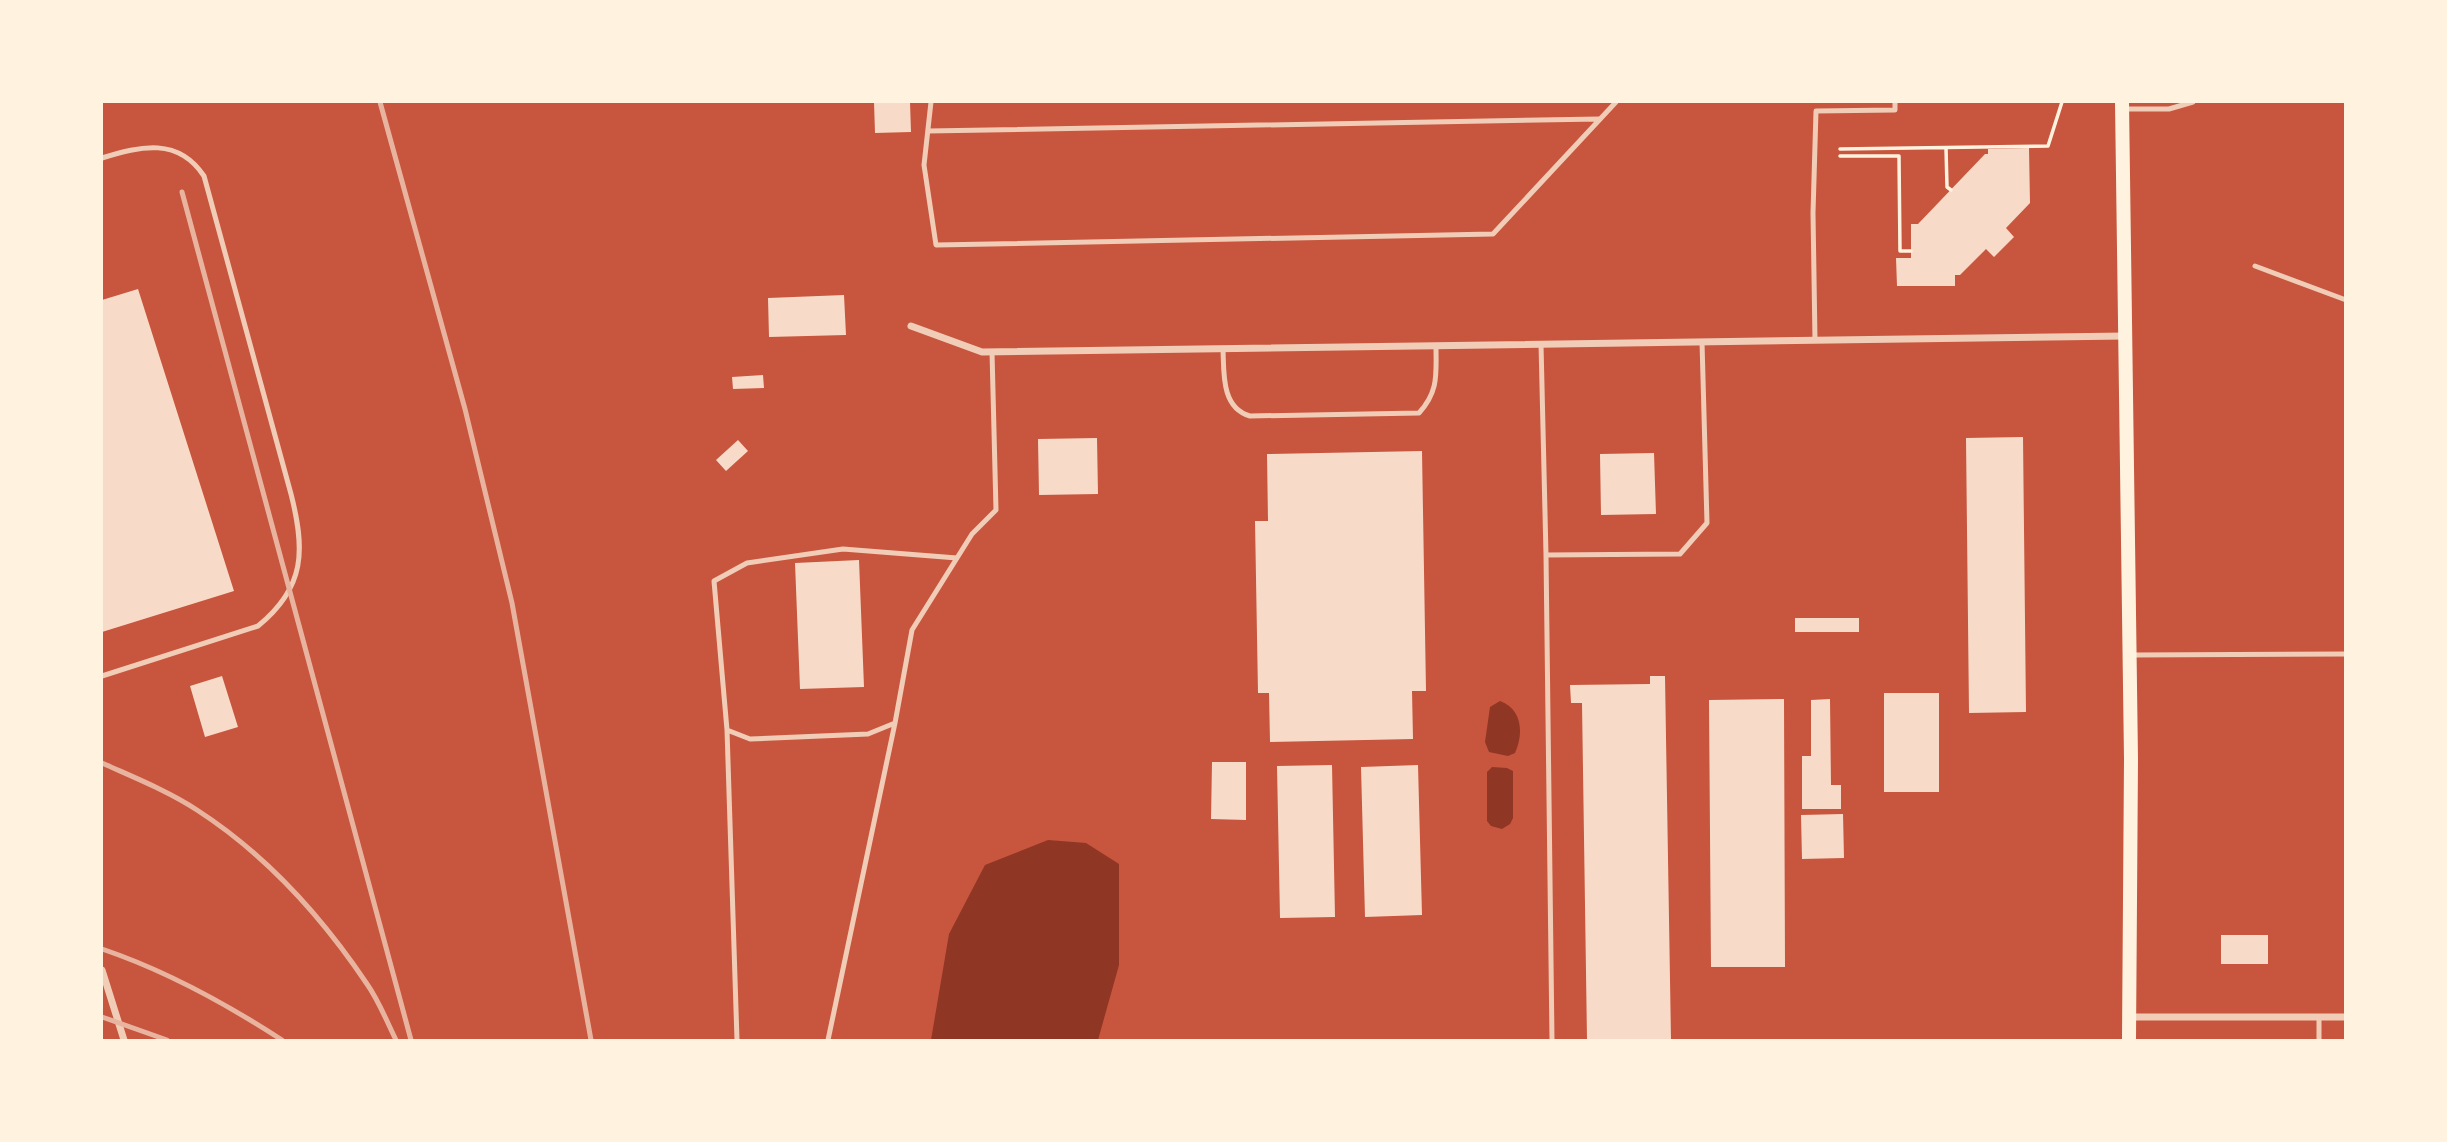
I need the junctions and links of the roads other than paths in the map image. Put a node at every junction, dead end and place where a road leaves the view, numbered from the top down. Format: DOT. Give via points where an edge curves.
graph roads {
  1 [pos="931,102"];
  2 [pos="1616,102"];
  3 [pos="1895,102"];
  4 [pos="2193,102"];
  5 [pos="2122,105"];
  6 [pos="1599,119"];
  7 [pos="928,131"];
  8 [pos="102,158"];
  9 [pos="2255,266"];
  10 [pos="2346,300"];
  11 [pos="911,326"];
  12 [pos="2125,336"];
  13 [pos="1815,340"];
  14 [pos="1702,342"];
  15 [pos="1541,344"];
  16 [pos="1436,346"];
  17 [pos="1223,349"];
  18 [pos="992,352"];
  19 [pos="1546,555"];
  20 [pos="957,558"];
  21 [pos="2346,654"];
  22 [pos="2129,655"];
  23 [pos="102,676"];
  24 [pos="895,723"];
  25 [pos="727,730"];
  26 [pos="102,970"];
  27 [pos="103,980"];
  28 [pos="2130,1017"];
  29 [pos="2319,1017"];
  30 [pos="2346,1017"];
  31 [pos="124,1041"];
  32 [pos="737,1041"];
  33 [pos="828,1041"];
  34 [pos="1552,1041"];
  35 [pos="2129,1041"];
  36 [pos="2319,1041"];
  1 -- 7 [label="lane"];
  2 -- 6 [label="lane"];
  3 -- 13 [label="lane" via="1895,110 1816,111"];
  4 -- 5 [label="lane" via="2169,109"];
  5 -- 12 [label="main road"];
  6 -- 7 [label="lane"];
  6 -- 7 [label="lane" via="1493,234 936,245 924,165"];
  8 -- 23 [label="lane" via="142,148 164,149 183,153 204,176 291,494 301,557 294,580 274,614 258,626"];
  9 -- 10 [label="lane"];
  11 -- 18 [label="street"];
  12 -- 13 [label="street"];
  12 -- 22 [label="main road"];
  13 -- 14 [label="street"];
  14 -- 15 [label="street"];
  14 -- 19 [label="lane" via="1707,523 1680,554"];
  15 -- 16 [label="street"];
  15 -- 19 [label="lane"];
  16 -- 17 [label="street"];
  16 -- 17 [label="lane" via="1436,386 1419,413 1250,416 1243,414 1224,389"];
  17 -- 18 [label="street"];
  18 -- 20 [label="lane" via="996,510"];
  19 -- 34 [label="lane"];
  20 -- 24 [label="lane" via="912,630"];
  20 -- 25 [label="lane" via="843,549 747,563 714,581"];
  21 -- 22 [label="lane"];
  22 -- 28 [label="main road"];
  24 -- 25 [label="lane" via="868,734 750,739"];
  24 -- 33 [label="lane"];
  25 -- 32 [label="lane"];
  26 -- 27 [label="street"];
  27 -- 31 [label="street"];
  28 -- 29 [label="street"];
  28 -- 35 [label="main road"];
  29 -- 30 [label="street"];
  29 -- 36 [label="lane"];
}
